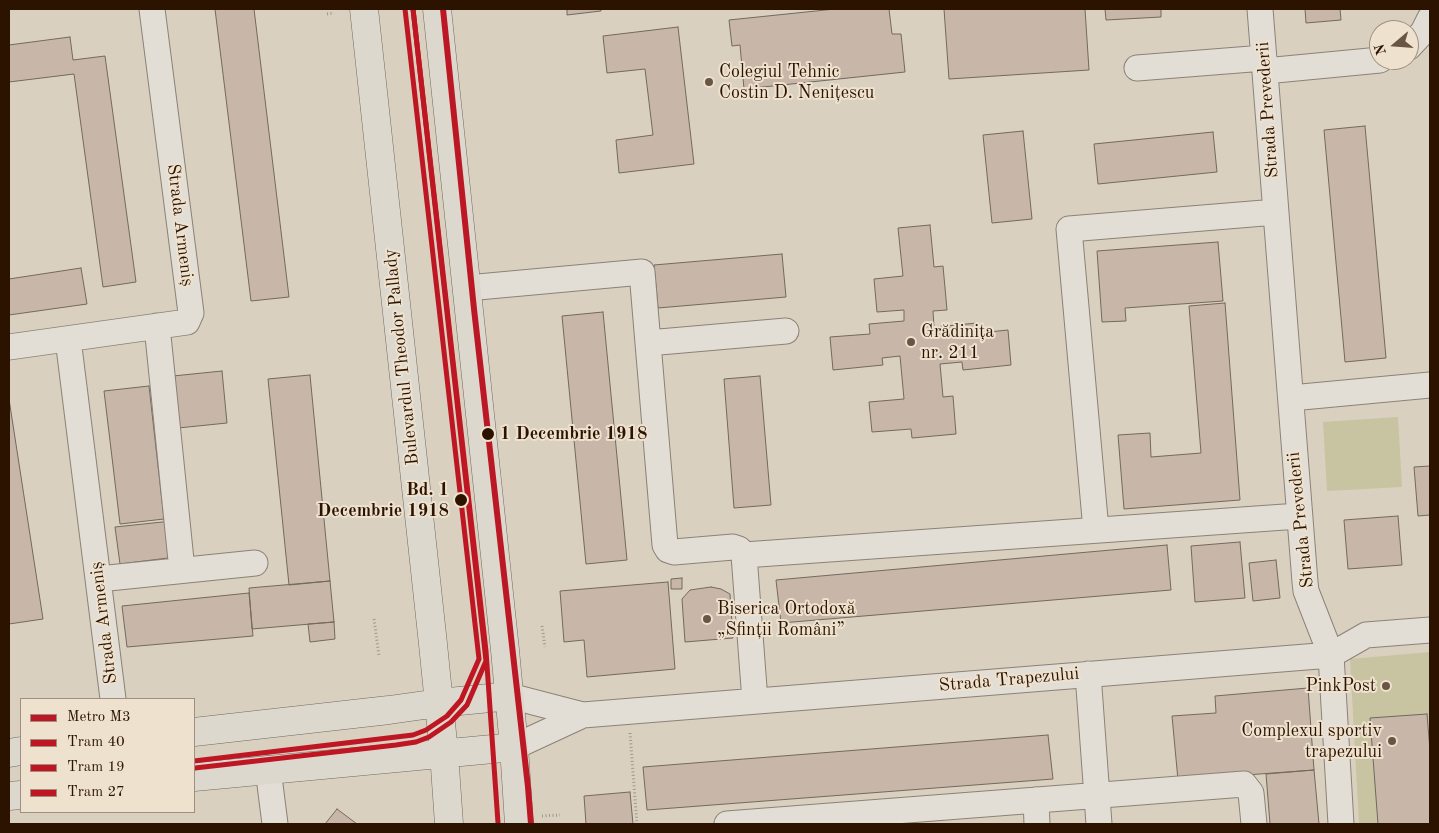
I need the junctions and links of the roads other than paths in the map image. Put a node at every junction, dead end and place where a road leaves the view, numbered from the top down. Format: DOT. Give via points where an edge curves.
graph roads {
  1 [pos="152,9"];
  2 [pos="364,9"];
  3 [pos="438,9"];
  4 [pos="1260,9"];
  5 [pos="1430,18"];
  6 [pos="1419,36"];
  7 [pos="1369,60"];
  8 [pos="1264,64"];
  9 [pos="1137,68"];
  10 [pos="1276,212"];
  11 [pos="467,288"];
  12 [pos="157,326"];
  13 [pos="786,332"];
  14 [pos="68,339"];
  15 [pos="648,342"];
  16 [pos="9,347"];
  17 [pos="1430,385"];
  18 [pos="1291,398"];
  19 [pos="1299,516"];
  20 [pos="1096,530"];
  21 [pos="744,555"];
  22 [pos="255,563"];
  23 [pos="182,570"];
  24 [pos="99,579"];
  25 [pos="1430,630"];
  26 [pos="1331,655"];
  27 [pos="1088,674"];
  28 [pos="510,696"];
  29 [pos="113,698"];
  30 [pos="755,701"];
  31 [pos="439,703"];
  32 [pos="583,715"];
  33 [pos="195,732"];
  34 [pos="514,747"];
  35 [pos="444,753"];
  36 [pos="268,769"];
  37 [pos="195,776"];
  38 [pos="1097,795"];
  39 [pos="1036,800"];
  40 [pos="932,817"];
  41 [pos="770,823"];
  42 [pos="275,824"];
  43 [pos="449,824"];
  44 [pos="519,824"];
  45 [pos="727,824"];
  46 [pos="1037,824"];
  47 [pos="1099,824"];
  48 [pos="1254,824"];
  49 [pos="1341,824"];
  1 -- 12 [label="street, Strada Armeniș" via="191,313 186,322"];
  2 -- 31 [label="main road, Bulevardul Theodor Pallady"];
  3 -- 11 [label="main road"];
  4 -- 8 [label="street, Strada Prevederii"];
  5 -- 6 [label="street"];
  7 -- 8 [label="street"];
  8 -- 9 [label="street"];
  8 -- 10 [label="street, Strada Prevederii"];
  10 -- 18 [label="street, Strada Prevederii"];
  10 -- 20 [label="street" via="1069,229"];
  11 -- 15 [label="street" via="642,272"];
  11 -- 28 [label="main road"];
  12 -- 14 [label="street, Strada Armeniș"];
  12 -- 23 [label="street"];
  13 -- 15 [label="street"];
  14 -- 16 [label="street, Strada Armeniș"];
  14 -- 24 [label="street, Strada Armeniș"];
  15 -- 21 [label="street" via="665,545 674,552 733,547"];
  17 -- 18 [label="street"];
  18 -- 19 [label="street, Strada Prevederii"];
  19 -- 20 [label="street"];
  19 -- 26 [label="street, Strada Prevederii" via="1306,592"];
  20 -- 21 [label="street"];
  21 -- 30 [label="street"];
  22 -- 23 [label="street"];
  23 -- 24 [label="street"];
  24 -- 29 [label="street, Strada Armeniș"];
  25 -- 26 [label="street, Strada Trapezului" via="1366,635"];
  26 -- 27 [label="street, Strada Trapezului"];
  26 -- 49 [label="street, Strada Prevederii"];
  27 -- 30 [label="street, Strada Trapezului"];
  27 -- 38 [label="street"];
  28 -- 31 [label="main road"];
  28 -- 32 [label="street, Strada Trapezului"];
  28 -- 34 [label="main road"];
  30 -- 32 [label="street, Strada Trapezului"];
  31 -- 33 [label="main road"];
  31 -- 35 [label="main road, Bulevardul Theodor Pallady"];
  32 -- 34 [label="street, Strada Trapezului"];
  34 -- 35 [label="main road"];
  34 -- 44 [label="main road"];
  35 -- 36 [label="main road"];
  35 -- 43 [label="main road, Bulevardul Theodor Pallady"];
  36 -- 37 [label="main road"];
  36 -- 42 [label="street"];
  38 -- 39 [label="street"];
  38 -- 47 [label="street"];
  38 -- 48 [label="street" via="1244,784 1251,793"];
  39 -- 40 [label="street"];
  39 -- 46 [label="street"];
  40 -- 41 [label="street"];
  41 -- 45 [label="street"];
}
